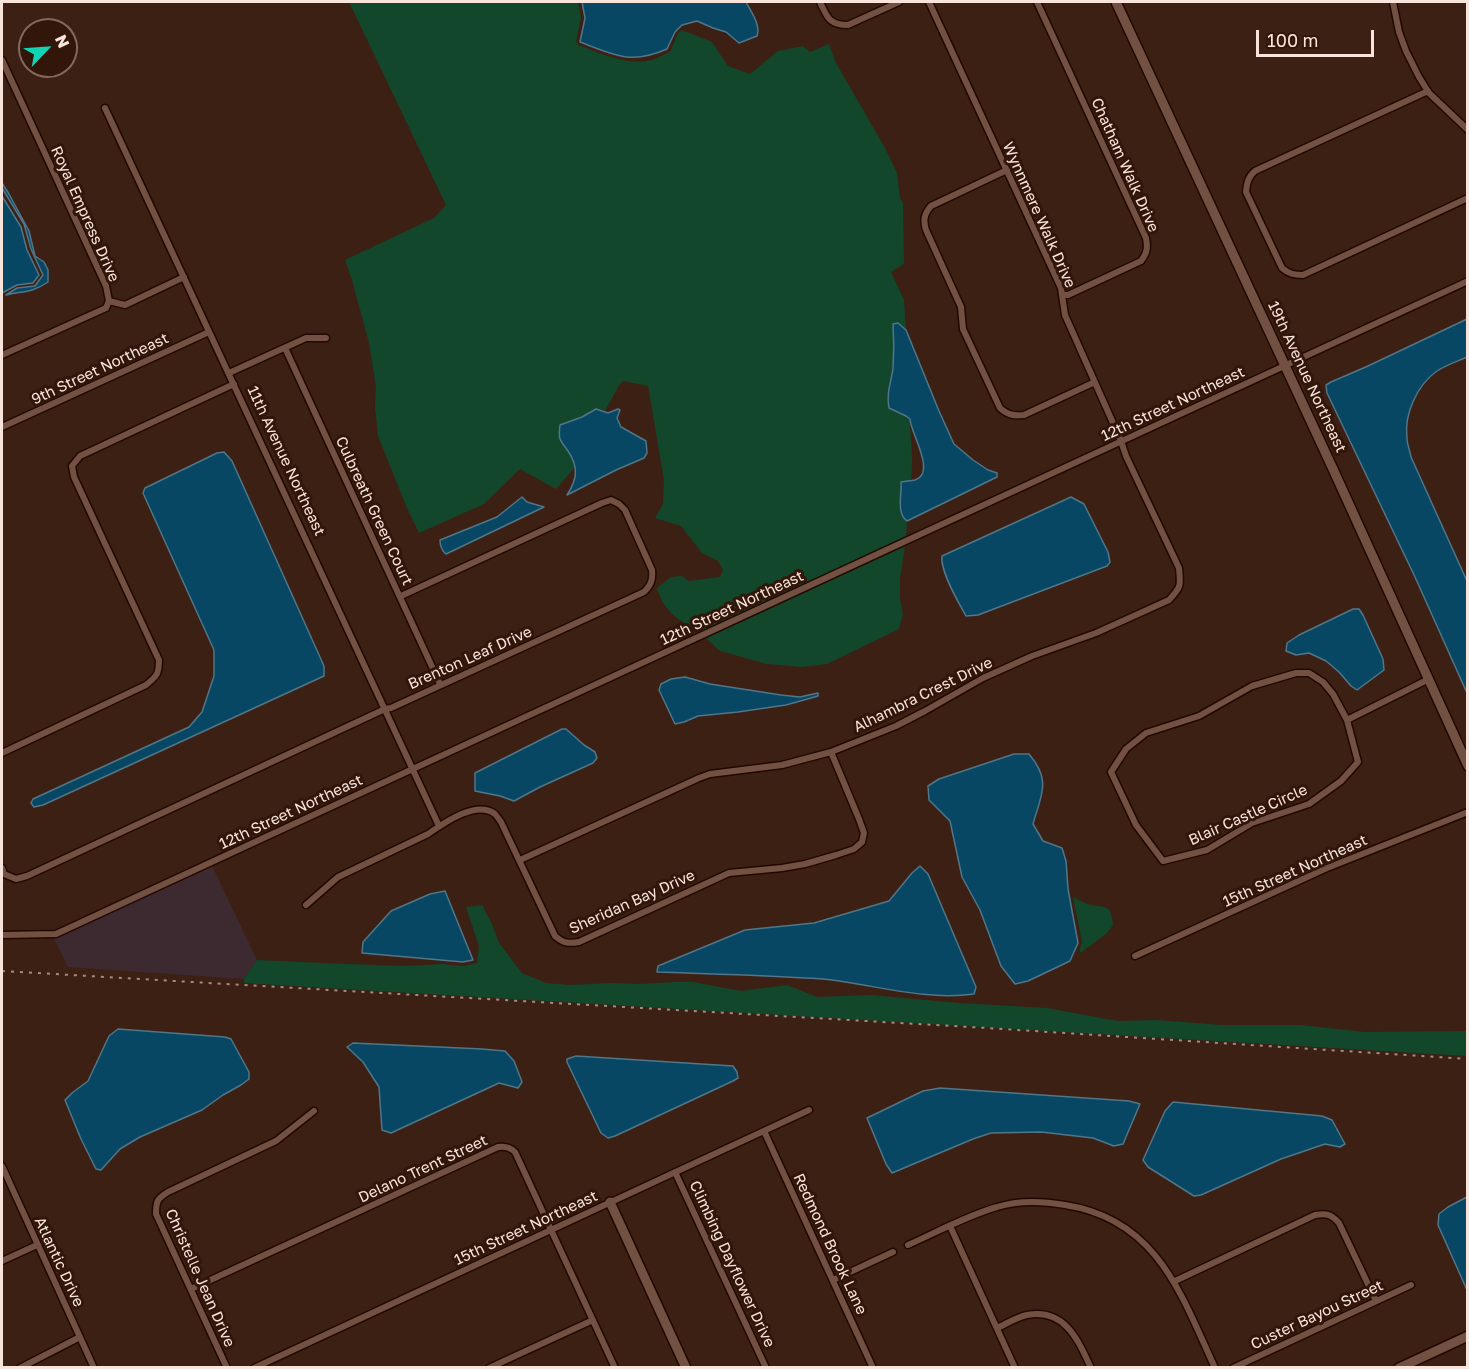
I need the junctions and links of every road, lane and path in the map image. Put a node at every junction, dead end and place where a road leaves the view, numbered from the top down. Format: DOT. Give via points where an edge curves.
graph roads {
  1 [pos="820,2"];
  2 [pos="899,2"];
  3 [pos="929,2"];
  4 [pos="1037,2"];
  5 [pos="1116,2"];
  6 [pos="1392,2"];
  7 [pos="2,60"];
  8 [pos="1428,91"];
  9 [pos="105,108"];
  10 [pos="1467,130"];
  11 [pos="1007,170"];
  12 [pos="1467,198"];
  13 [pos="184,277"];
  14 [pos="1467,280"];
  15 [pos="1063,295"];
  16 [pos="110,301"];
  17 [pos="209,332"];
  18 [pos="326,338"];
  19 [pos="285,348"];
  20 [pos="2,355"];
  21 [pos="1285,365"];
  22 [pos="229,373"];
  23 [pos="1095,382"];
  24 [pos="234,384"];
  25 [pos="2,427"];
  26 [pos="1121,441"];
  27 [pos="401,596"];
  28 [pos="1429,680"];
  29 [pos="440,684"];
  30 [pos="385,709"];
  31 [pos="1347,720"];
  32 [pos="831,752"];
  33 [pos="2,753"];
  34 [pos="1467,766"];
  35 [pos="413,769"];
  36 [pos="1467,812"];
  37 [pos="439,826"];
  38 [pos="520,860"];
  39 [pos="2,868"];
  40 [pos="306,904"];
  41 [pos="2,935"];
  42 [pos="1135,956"];
  43 [pos="314,1110"];
  44 [pos="809,1110"];
  45 [pos="764,1131"];
  46 [pos="2,1166"];
  47 [pos="675,1172"];
  48 [pos="610,1202"];
  49 [pos="950,1226"];
  50 [pos="551,1229"];
  51 [pos="37,1245"];
  52 [pos="908,1245"];
  53 [pos="893,1252"];
  54 [pos="2,1261"];
  55 [pos="833,1280"];
  56 [pos="1174,1281"];
  57 [pos="1411,1285"];
  58 [pos="191,1289"];
  59 [pos="1376,1301"];
  60 [pos="593,1320"];
  61 [pos="997,1328"];
  62 [pos="1467,1336"];
  63 [pos="80,1337"];
  64 [pos="20,1368"];
  65 [pos="94,1368"];
  66 [pos="227,1368"];
  67 [pos="254,1368"];
  68 [pos="489,1368"];
  69 [pos="615,1368"];
  70 [pos="686,1368"];
  71 [pos="766,1368"];
  72 [pos="873,1368"];
  73 [pos="1015,1368"];
  74 [pos="1091,1368"];
  75 [pos="1215,1368"];
  76 [pos="1233,1368"];
  77 [pos="1399,1368"];
  1 -- 2 [label="street" via="828,18 848,25"];
  3 -- 11 [label="street, Wynnmere Walk Drive"];
  4 -- 15 [label="street, Chatham Walk Drive" via="1148,247 1141,261"];
  5 -- 21 [label="street, 19th Avenue Northeast"];
  6 -- 8 [label="street" via="1406,51"];
  7 -- 16 [label="street, Royal Empress Drive"];
  8 -- 10 [label="street"];
  8 -- 12 [label="street" via="1256,171 1250,176 1246,192 1282,268 1294,275 1303,275"];
  9 -- 13 [label="street, 11th Avenue Northeast"];
  11 -- 15 [label="street, Wynnmere Walk Drive"];
  11 -- 23 [label="street" via="931,206 925,213 926,230 961,307 963,328 1000,408 1007,414 1024,416"];
  13 -- 16 [label="street" via="125,305"];
  13 -- 17 [label="street, 11th Avenue Northeast"];
  14 -- 21 [label="street, 12th Street Northeast"];
  15 -- 23 [label="street, Wynnmere Walk Drive" via="1065,315"];
  16 -- 20 [label="street, Royal Empress Drive" via="106,308"];
  17 -- 22 [label="street, 11th Avenue Northeast"];
  17 -- 25 [label="street, 9th Street Northeast"];
  18 -- 19 [label="street" via="306,338"];
  19 -- 22 [label="street"];
  19 -- 27 [label="street, Culbreath Green Court"];
  21 -- 26 [label="street, 12th Street Northeast"];
  21 -- 28 [label="street, 19th Avenue Northeast"];
  22 -- 24 [label="street, 11th Avenue Northeast"];
  23 -- 26 [label="street, Wynnmere Walk Drive"];
  24 -- 30 [label="street, 11th Avenue Northeast"];
  24 -- 33 [label="street" via="80,456 72,466 159,660 159,670 146,685"];
  26 -- 32 [label="street, Alhambra Crest Drive" via="1179,568 1176,592 1168,600 1123,621 982,678 896,726"];
  26 -- 35 [label="street, 12th Street Northeast"];
  27 -- 29 [label="street, Culbreath Green Court"];
  27 -- 29 [label="street, Brenton Leaf Drive" via="611,500 624,510 652,570 653,579 644,592"];
  28 -- 31 [label="street"];
  28 -- 34 [label="street, 19th Avenue Northeast"];
  29 -- 30 [label="street, Brenton Leaf Drive"];
  30 -- 35 [label="street, 11th Avenue Northeast"];
  30 -- 39 [label="street, Brenton Leaf Drive" via="27,876 16,879 4,874"];
  31 -- 31 [label="street, Blair Castle Circle" via="1323,682 1310,673 1296,673 1252,686 1199,716 1146,733 1126,749 1111,772 1136,825 1163,861 1207,850 1252,823 1308,804 1341,780 1358,762"];
  32 -- 38 [label="street, Alhambra Crest Drive" via="782,765 699,777"];
  32 -- 38 [label="street, Sheridan Bay Drive" via="864,833 862,842 854,849 837,855 782,868 729,873 568,944 555,936"];
  35 -- 37 [label="street, 11th Avenue Northeast"];
  35 -- 41 [label="street, 12th Street Northeast" via="56,934"];
  36 -- 42 [label="street, 15th Street Northeast" via="1327,868"];
  37 -- 38 [label="street, Sheridan Bay Drive" via="472,810 495,814"];
  37 -- 40 [label="street, Sheridan Bay Drive" via="338,877"];
  43 -- 58 [label="street, Christelle Jean Drive" via="276,1141 160,1197 156,1214"];
  44 -- 45 [label="street, 15th Street Northeast"];
  45 -- 47 [label="street, 15th Street Northeast"];
  45 -- 55 [label="street, Redmond Brook Lane"];
  46 -- 51 [label="street, Atlantic Drive"];
  47 -- 48 [label="street, 15th Street Northeast"];
  47 -- 71 [label="street, Climbing Dayflower Drive"];
  48 -- 50 [label="street, 15th Street Northeast"];
  48 -- 70 [label="street"];
  49 -- 52 [label="street"];
  49 -- 56 [label="street" via="998,1206 1020,1202 1074,1206 1113,1220 1134,1234"];
  49 -- 61 [label="street"];
  50 -- 58 [label="street, Delano Trent Street" via="515,1152 503,1146"];
  50 -- 60 [label="street, Delano Trent Street"];
  50 -- 67 [label="street, 15th Street Northeast"];
  51 -- 54 [label="street"];
  51 -- 63 [label="street, Atlantic Drive"];
  53 -- 55 [label="street"];
  55 -- 72 [label="street, Redmond Brook Lane"];
  56 -- 59 [label="street" via="1325,1213 1339,1223"];
  56 -- 75 [label="street"];
  57 -- 59 [label="street, Custer Bayou Street"];
  58 -- 66 [label="street, Christelle Jean Drive"];
  59 -- 76 [label="street, Custer Bayou Street"];
  60 -- 68 [label="street"];
  60 -- 69 [label="street, Delano Trent Street"];
  61 -- 73 [label="street"];
  61 -- 74 [label="street" via="1029,1315 1056,1318 1078,1339"];
  62 -- 77 [label="street"];
  63 -- 64 [label="street"];
  63 -- 65 [label="street, Atlantic Drive"];
}
